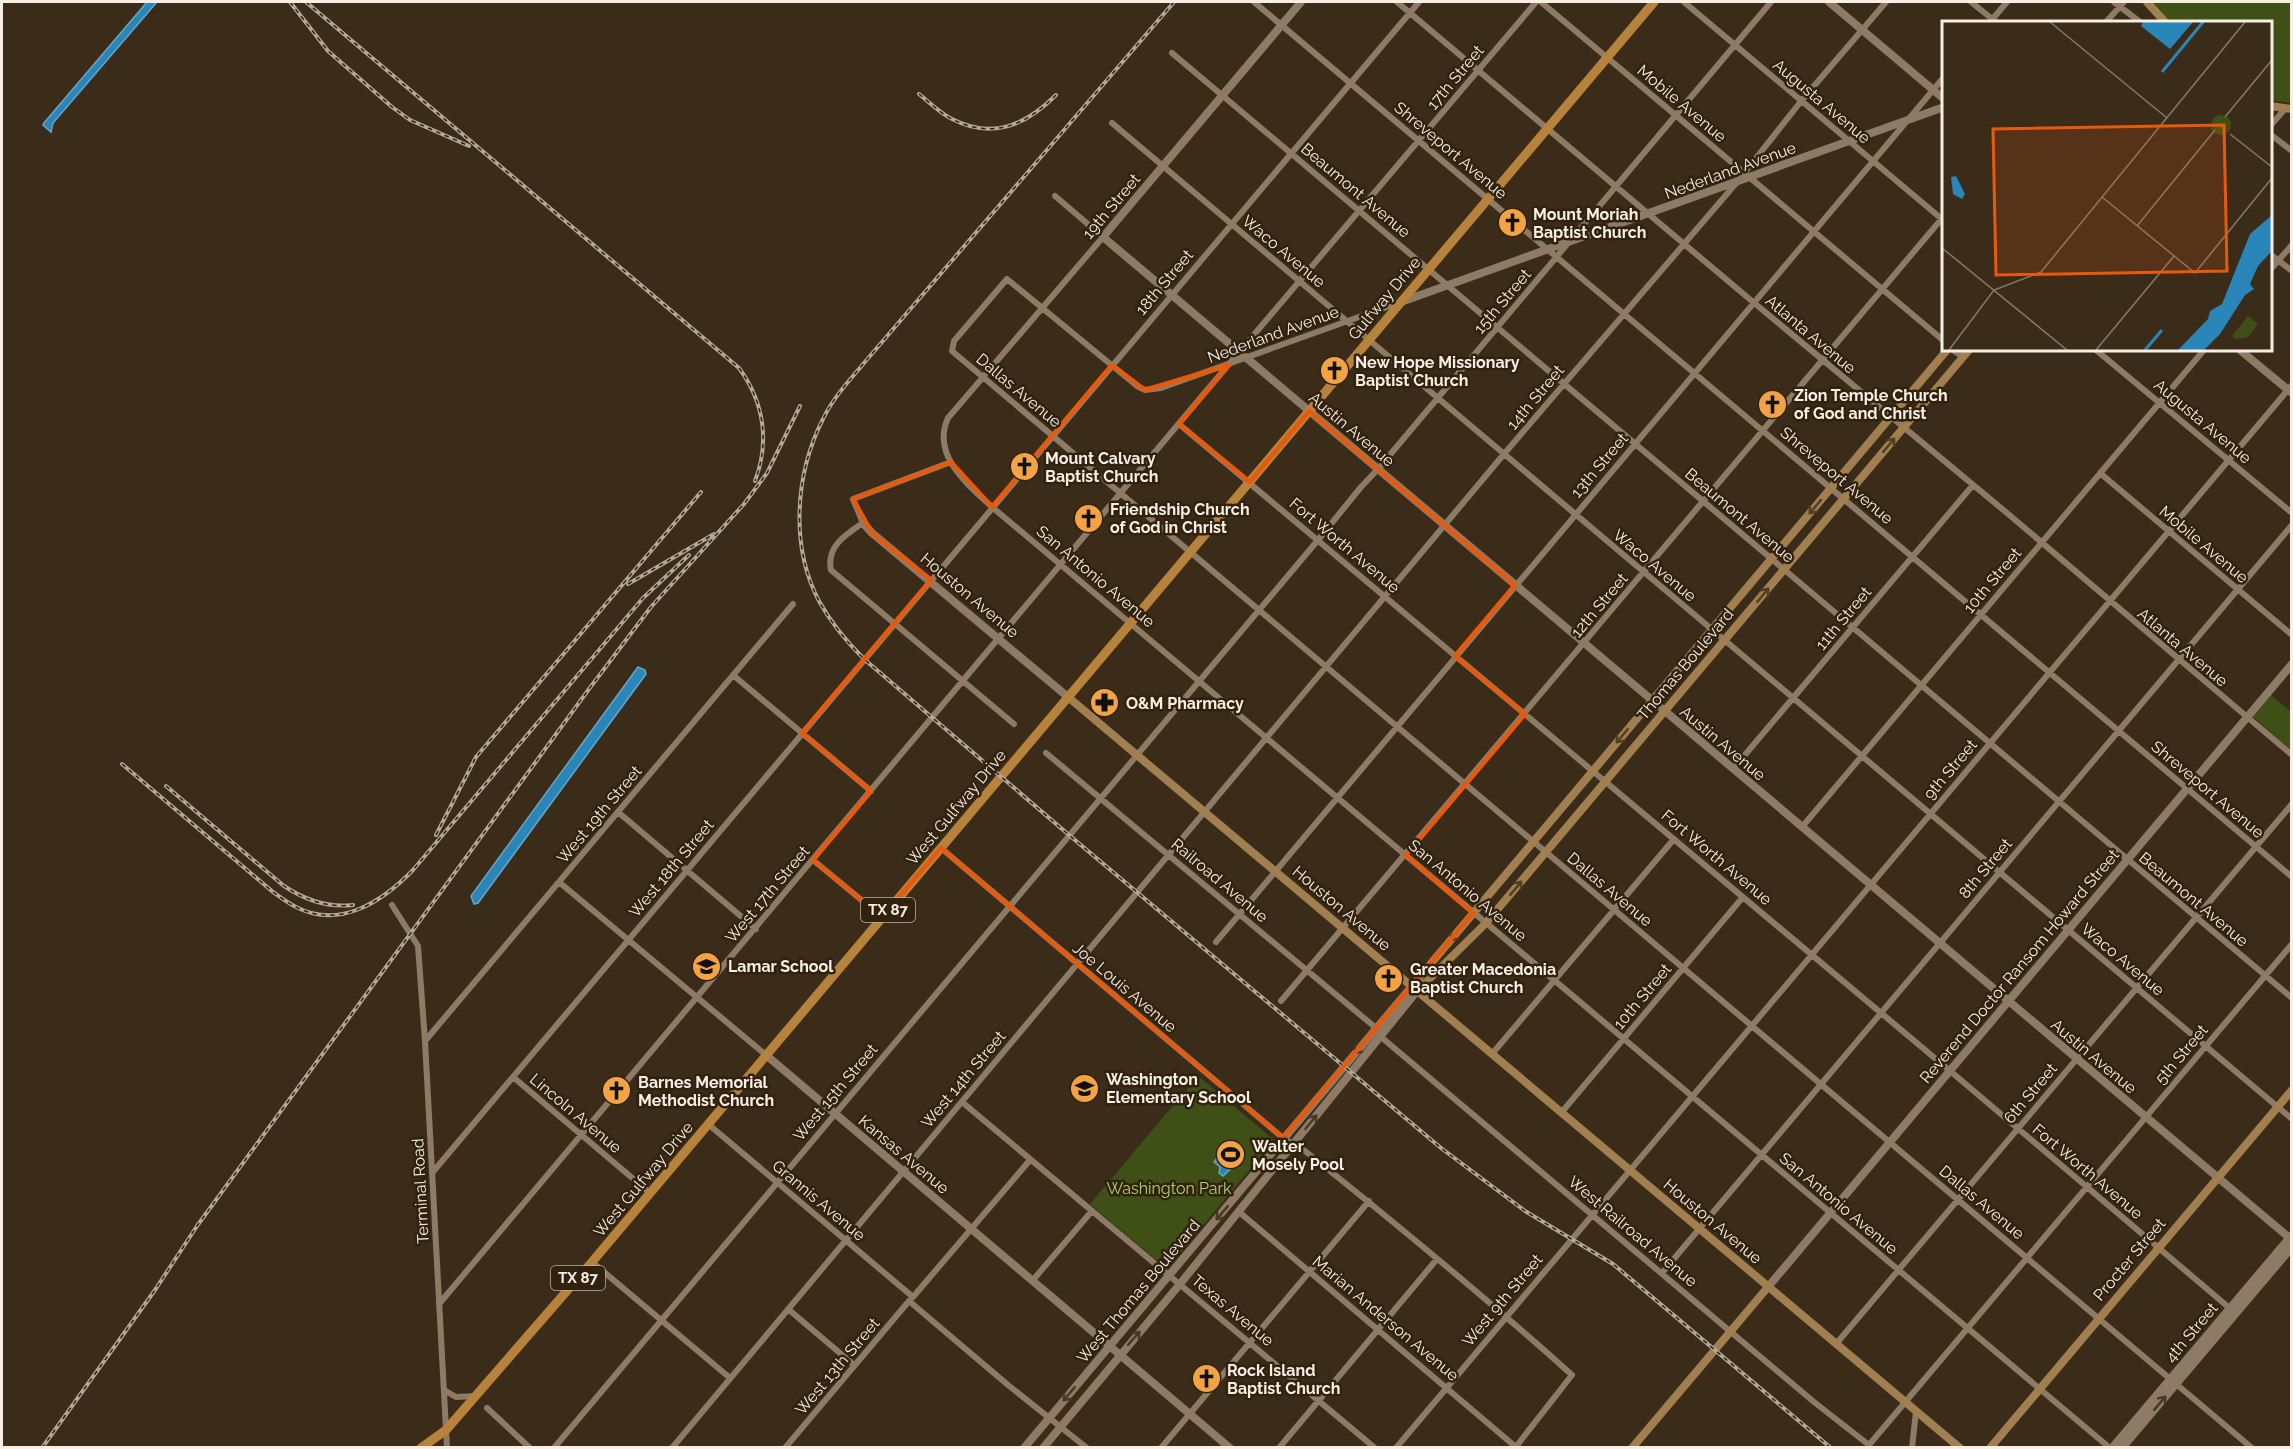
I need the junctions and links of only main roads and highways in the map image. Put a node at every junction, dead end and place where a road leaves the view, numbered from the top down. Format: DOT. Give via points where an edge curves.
graph roads {
  1 [pos="1654,2"];
  2 [pos="2147,2"];
  3 [pos="2164,21"];
  4 [pos="2272,106"];
  5 [pos="2288,109"];
  6 [pos="1946,351"];
  7 [pos="1969,351"];
  8 [pos="1068,697"];
  9 [pos="1414,989"];
  10 [pos="2292,1090"];
  11 [pos="1768,1287"];
  12 [pos="421,1448"];
  13 [pos="1632,1448"];
  14 [pos="1960,1448"];
  15 [pos="1990,1448"];
  1 -- 8 [label="main road, Gulfway Drive / TX 87"];
  2 -- 3 [label="main road"];
  4 -- 5 [label="main road"];
  6 -- 9 [label="main road, Thomas Boulevard, one-way" via="1473,913"];
  9 -- 7 [label="main road, Thomas Boulevard, one-way" via="1486,923"];
  8 -- 9 [label="main road, Houston Avenue"];
  8 -- 12 [label="main road, West Gulfway Drive / TX 87" via="592,1262 446,1430"];
  9 -- 11 [label="main road, Houston Avenue"];
  10 -- 15 [label="main road, Procter Street"];
  11 -- 13 [label="main road"];
  11 -- 14 [label="main road, Houston Avenue"];
}
